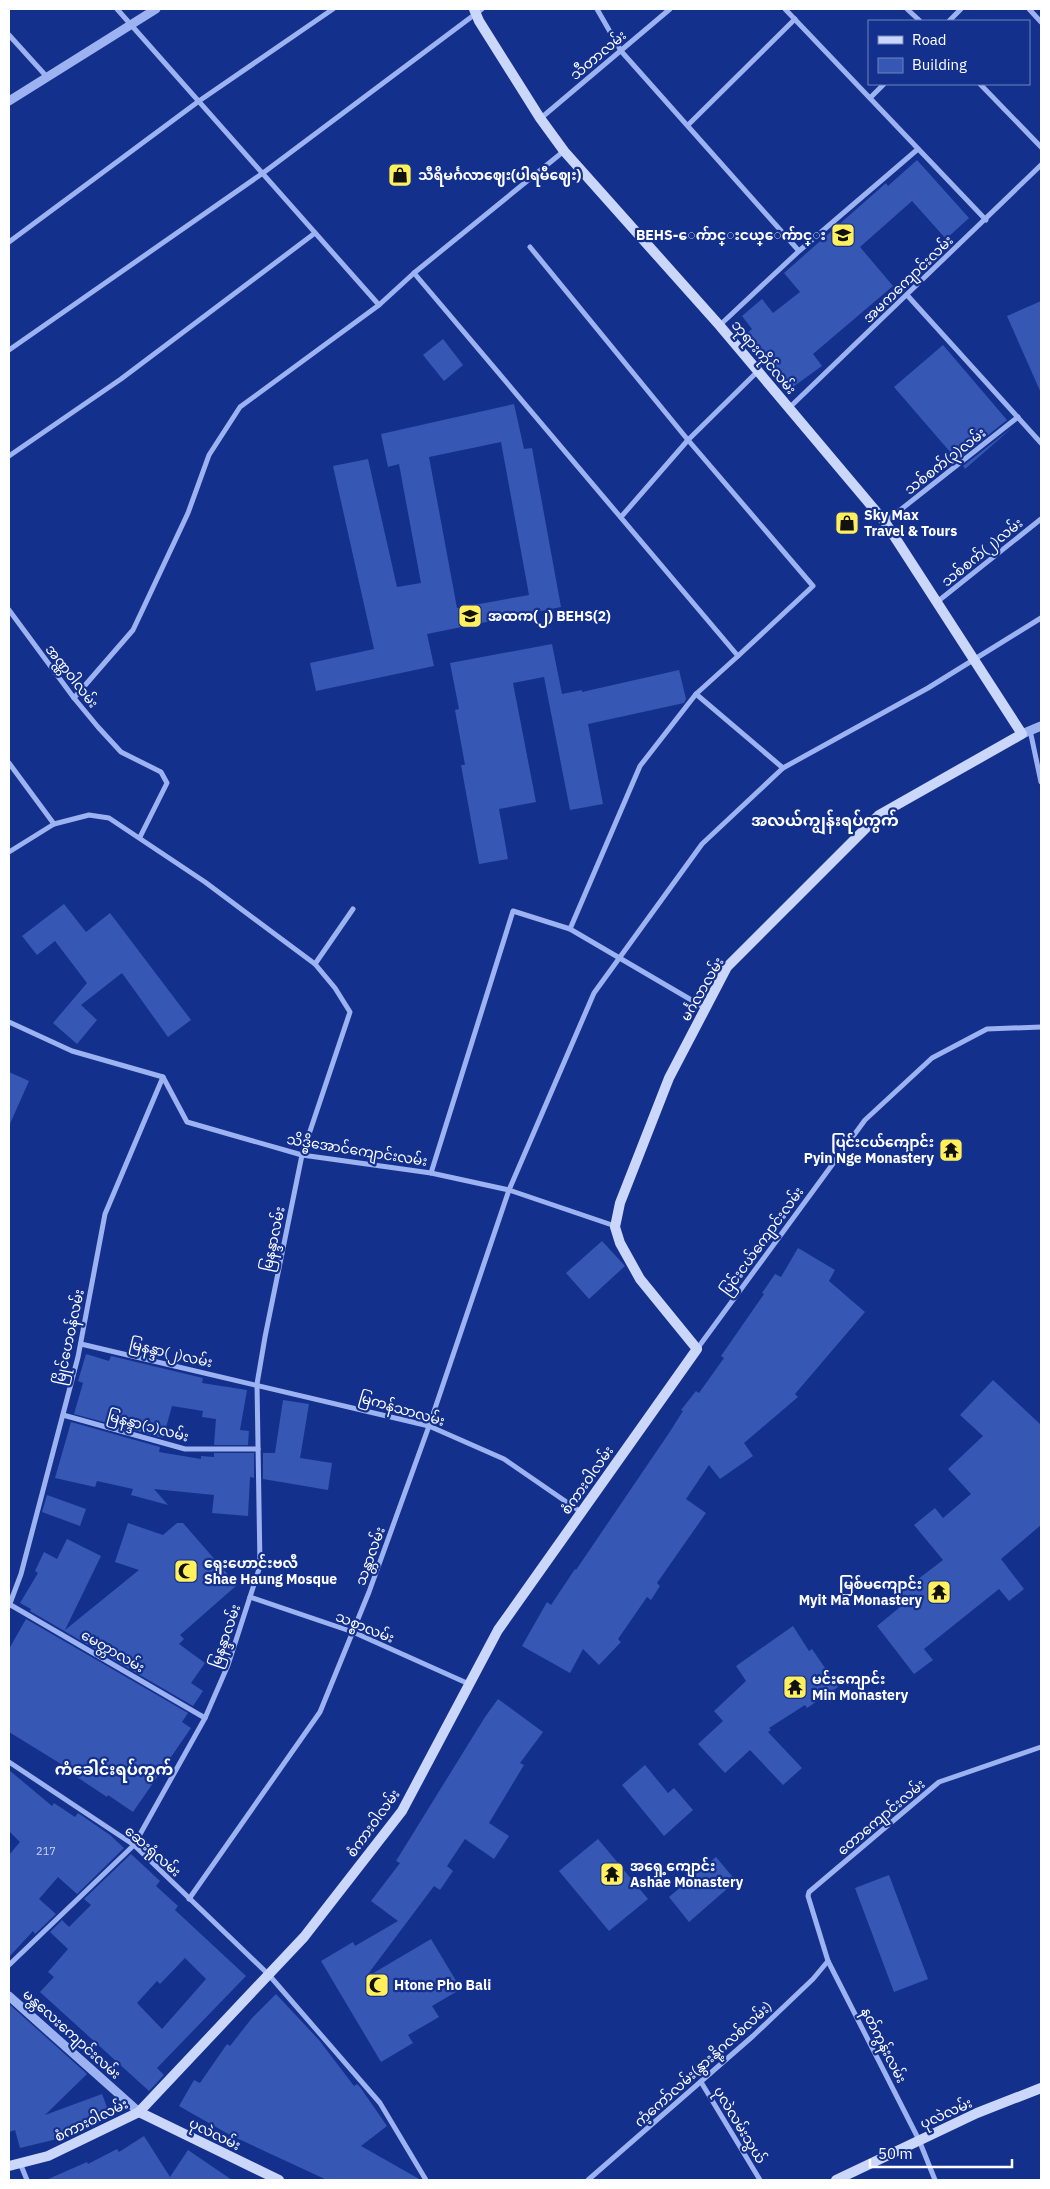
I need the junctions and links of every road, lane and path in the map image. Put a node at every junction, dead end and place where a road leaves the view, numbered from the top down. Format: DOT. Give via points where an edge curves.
graph roads {
  1 [pos="118,9"];
  2 [pos="156,9"];
  3 [pos="332,9"];
  4 [pos="597,9"];
  5 [pos="670,9"];
  6 [pos="785,9"];
  7 [pos="908,9"];
  8 [pos="961,9"];
  9 [pos="1029,9"];
  10 [pos="477,10"];
  11 [pos="795,19"];
  12 [pos="919,20"];
  13 [pos="949,20"];
  14 [pos="1041,22"];
  15 [pos="132,24"];
  16 [pos="9,35"];
  17 [pos="621,51"];
  18 [pos="47,77"];
  19 [pos="883,85"];
  20 [pos="981,85"];
  21 [pos="870,98"];
  22 [pos="9,101"];
  23 [pos="199,101"];
  24 [pos="540,118"];
  25 [pos="688,125"];
  26 [pos="1041,147"];
  27 [pos="918,149"];
  28 [pos="564,152"];
  29 [pos="1041,165"];
  30 [pos="263,172"];
  31 [pos="986,220"];
  32 [pos="315,233"];
  33 [pos="9,242"];
  34 [pos="530,246"];
  35 [pos="799,251"];
  36 [pos="414,273"];
  37 [pos="907,295"];
  38 [pos="379,305"];
  39 [pos="720,326"];
  40 [pos="9,350"];
  41 [pos="758,371"];
  42 [pos="789,408"];
  43 [pos="1018,417"];
  44 [pos="688,440"];
  45 [pos="1041,443"];
  46 [pos="9,456"];
  47 [pos="621,517"];
  48 [pos="1041,519"];
  49 [pos="885,522"];
  50 [pos="937,602"];
  51 [pos="9,610"];
  52 [pos="1041,618"];
  53 [pos="738,656"];
  54 [pos="973,658"];
  55 [pos="696,694"];
  56 [pos="74,698"];
  57 [pos="1041,726"];
  58 [pos="1026,732"];
  59 [pos="9,763"];
  60 [pos="783,768"];
  61 [pos="1041,782"];
  62 [pos="54,824"];
  63 [pos="140,837"];
  64 [pos="9,852"];
  65 [pos="353,909"];
  66 [pos="570,929"];
  67 [pos="620,958"];
  68 [pos="315,964"];
  69 [pos="705,1008"];
  70 [pos="9,1022"];
  71 [pos="1041,1027"];
  72 [pos="163,1077"];
  73 [pos="302,1155"];
  74 [pos="431,1173"];
  75 [pos="509,1190"];
  76 [pos="616,1227"];
  77 [pos="81,1344"];
  78 [pos="697,1349"];
  79 [pos="257,1384"];
  80 [pos="63,1415"];
  81 [pos="429,1426"];
  82 [pos="258,1449"];
  83 [pos="581,1512"];
  84 [pos="250,1597"];
  85 [pos="9,1605"];
  86 [pos="353,1632"];
  87 [pos="469,1684"];
  88 [pos="205,1718"];
  89 [pos="1041,1747"];
  90 [pos="9,1762"];
  91 [pos="134,1846"];
  92 [pos="189,1899"];
  93 [pos="828,1961"];
  94 [pos="9,1964"];
  95 [pos="269,1975"];
  96 [pos="9,1996"];
  97 [pos="700,2082"];
  98 [pos="1041,2088"];
  99 [pos="139,2112"];
  100 [pos="919,2140"];
  101 [pos="20,2163"];
  102 [pos="9,2166"];
  103 [pos="27,2180"];
  104 [pos="279,2180"];
  105 [pos="426,2180"];
  106 [pos="588,2180"];
  107 [pos="760,2180"];
  108 [pos="836,2180"];
  109 [pos="935,2180"];
  1 -- 15 [label="street"];
  2 -- 15 [label="street"];
  3 -- 23 [label="street"];
  4 -- 17 [label="street"];
  5 -- 17 [label="street, သီတာလမ်း"];
  6 -- 11 [label="street"];
  7 -- 12 [label="street"];
  8 -- 13 [label="street"];
  9 -- 14 [label="street"];
  10 -- 24 [label="main road, ဘုရားကိုင်လမ်း"];
  10 -- 30 [label="street"];
  11 -- 21 [label="street"];
  11 -- 25 [label="street"];
  15 -- 18 [label="street"];
  15 -- 23 [label="street"];
  16 -- 18 [label="street"];
  17 -- 24 [label="street, သီတာလမ်း"];
  17 -- 25 [label="street"];
  18 -- 22 [label="street"];
  19 -- 21 [label="street"];
  20 -- 26 [label="street"];
  21 -- 27 [label="street"];
  23 -- 30 [label="street"];
  23 -- 33 [label="street"];
  24 -- 28 [label="main road, ဘုရားကိုင်လမ်း"];
  25 -- 35 [label="street"];
  27 -- 31 [label="street"];
  27 -- 35 [label="street"];
  28 -- 36 [label="street"];
  28 -- 39 [label="main road, ဘုရားကိုင်လမ်း"];
  29 -- 31 [label="street, အမကကျောင်းလမ်း"];
  30 -- 32 [label="street"];
  30 -- 40 [label="street"];
  31 -- 37 [label="street, အမကကျောင်းလမ်း"];
  32 -- 38 [label="street"];
  32 -- 46 [label="street" via="121,379"];
  34 -- 44 [label="street"];
  35 -- 39 [label="street"];
  36 -- 38 [label="street"];
  36 -- 47 [label="street"];
  37 -- 42 [label="street, အမကကျောင်းလမ်း"];
  37 -- 43 [label="street"];
  38 -- 56 [label="street" via="240,407 209,455 188,514 133,630"];
  39 -- 41 [label="main road, ဘုရားကိုင်လမ်း"];
  41 -- 42 [label="main road, ဘုရားကိုင်လမ်း"];
  41 -- 44 [label="street"];
  42 -- 49 [label="main road, ဘုရားကိုင်လမ်း"];
  43 -- 45 [label="street"];
  43 -- 49 [label="street, သစ်စက်(၃)လမ်း"];
  44 -- 47 [label="street"];
  44 -- 53 [label="street" via="813,586"];
  47 -- 53 [label="street"];
  48 -- 50 [label="street, သစ်စက်(၂)လမ်း"];
  49 -- 50 [label="main road, ဘုရားကိုင်လမ်း"];
  50 -- 54 [label="main road, ဘုရားကိုင်လမ်း"];
  51 -- 56 [label="street, အဏ္ဏဝါလမ်း"];
  52 -- 54 [label="street, သန္တာလမ်း"];
  53 -- 55 [label="street"];
  54 -- 58 [label="main road, ဘုရားကိုင်လမ်း"];
  54 -- 60 [label="street, သန္တာလမ်း" via="928,688"];
  55 -- 60 [label="street"];
  55 -- 66 [label="street" via="640,766"];
  56 -- 63 [label="street, အဏ္ဏဝါလမ်း" via="121,752 161,772 167,783"];
  57 -- 58 [label="street, မင်္ဂလာလမ်း"];
  58 -- 61 [label="street"];
  58 -- 69 [label="main road, မင်္ဂလာလမ်း" via="880,815 727,966"];
  59 -- 62 [label="street"];
  60 -- 67 [label="street, သန္တာလမ်း" via="702,844"];
  62 -- 63 [label="street" via="89,815 110,818"];
  62 -- 64 [label="street"];
  63 -- 68 [label="street"];
  65 -- 68 [label="street"];
  66 -- 67 [label="street"];
  66 -- 74 [label="street" via="513,911"];
  67 -- 69 [label="street"];
  67 -- 75 [label="street, သန္တာလမ်း" via="594,993"];
  68 -- 73 [label="street, မြနန္ဒာလမ်း" via="350,1012"];
  69 -- 76 [label="main road, မင်္ဂလာလမ်း" via="669,1078 620,1204"];
  70 -- 72 [label="street" via="72,1051"];
  71 -- 78 [label="street, ပြင်းငယ်ကျောင်းလမ်း" via="987,1029 932,1058 865,1120"];
  72 -- 73 [label="street, သိဒ္ဓိအောင်ကျောင်းလမ်း" via="187,1122"];
  72 -- 77 [label="street, မြိုင်ဟေဝန်လမ်း" via="105,1214"];
  73 -- 74 [label="street, သိဒ္ဓိအောင်ကျောင်းလမ်း"];
  73 -- 79 [label="street, မြနန္ဒာလမ်း"];
  74 -- 75 [label="street, သိဒ္ဓိအောင်ကျောင်းလမ်း"];
  75 -- 76 [label="street, သိဒ္ဓိအောင်ကျောင်းလမ်း"];
  75 -- 81 [label="street, သန္တာလမ်း"];
  76 -- 78 [label="main road, မင်္ဂလာလမ်း" via="620,1243 640,1279"];
  77 -- 79 [label="street, မြနန္ဒာ(၂)လမ်း"];
  77 -- 80 [label="street, မြိုင်ဟေဝန်လမ်း"];
  78 -- 83 [label="main road, စံကားဝါလမ်း"];
  79 -- 81 [label="street, မြကန်သာလမ်း"];
  79 -- 82 [label="street, မြနန္ဒာလမ်း"];
  80 -- 82 [label="street, မြနန္ဒာ(၁)လမ်း" via="185,1450"];
  80 -- 85 [label="street, မြိုင်ဟေဝန်လမ်း" via="21,1574"];
  81 -- 83 [label="street, မြကန်သာလမ်း" via="504,1459"];
  81 -- 86 [label="street, သန္တာလမ်း"];
  82 -- 84 [label="street, မြနန္ဒာလမ်း" via="260,1566"];
  83 -- 87 [label="main road, စံကားဝါလမ်း" via="498,1630"];
  84 -- 86 [label="street, သစ္စာလမ်း"];
  84 -- 88 [label="street, မြနန္ဒာလမ်း" via="228,1665"];
  85 -- 88 [label="street, မေတ္တာလမ်း"];
  86 -- 87 [label="street, သစ္စာလမ်း"];
  86 -- 92 [label="street, သန္တာလမ်း" via="320,1712"];
  87 -- 95 [label="main road, စံကားဝါလမ်း" via="402,1810 304,1937"];
  88 -- 91 [label="street, မြနန္ဒာလမ်း"];
  89 -- 93 [label="street, တောကျောင်းလမ်း" via="939,1782 809,1892 808,1900"];
  90 -- 91 [label="street, ဆေးရုံလမ်း"];
  91 -- 92 [label="street, ဆေးရုံလမ်း"];
  91 -- 94 [label="street, မြနန္ဒာလမ်း"];
  92 -- 95 [label="street, ဆေးရုံလမ်း"];
  93 -- 97 [label="street, ကံ့ကော်လမ်း(နွားနို့ဂလစ်လမ်း)" via="813,1980"];
  93 -- 100 [label="street, နတ်ကွန်းလမ်း"];
  95 -- 99 [label="main road, စံကားဝါလမ်း"];
  95 -- 105 [label="street, ဆေးရုံလမ်း" via="380,2103"];
  96 -- 99 [label="street, မန္တလေးကျောင်းလမ်း"];
  97 -- 106 [label="street, ကံ့ကော်လမ်း(နွားနို့ဂလစ်လမ်း)"];
  97 -- 107 [label="street, ပုလဲလမ်းသွယ်"];
  98 -- 100 [label="main road, ပုလဲလမ်း"];
  99 -- 101 [label="main road, စံကားဝါလမ်း" via="48,2156"];
  99 -- 104 [label="main road, ပုလဲလမ်း"];
  100 -- 108 [label="main road, ပုလဲလမ်း"];
  100 -- 109 [label="street, နတ်ကွန်းလမ်း"];
  101 -- 102 [label="main road, စံကားဝါလမ်း"];
  101 -- 103 [label="street"];
}
